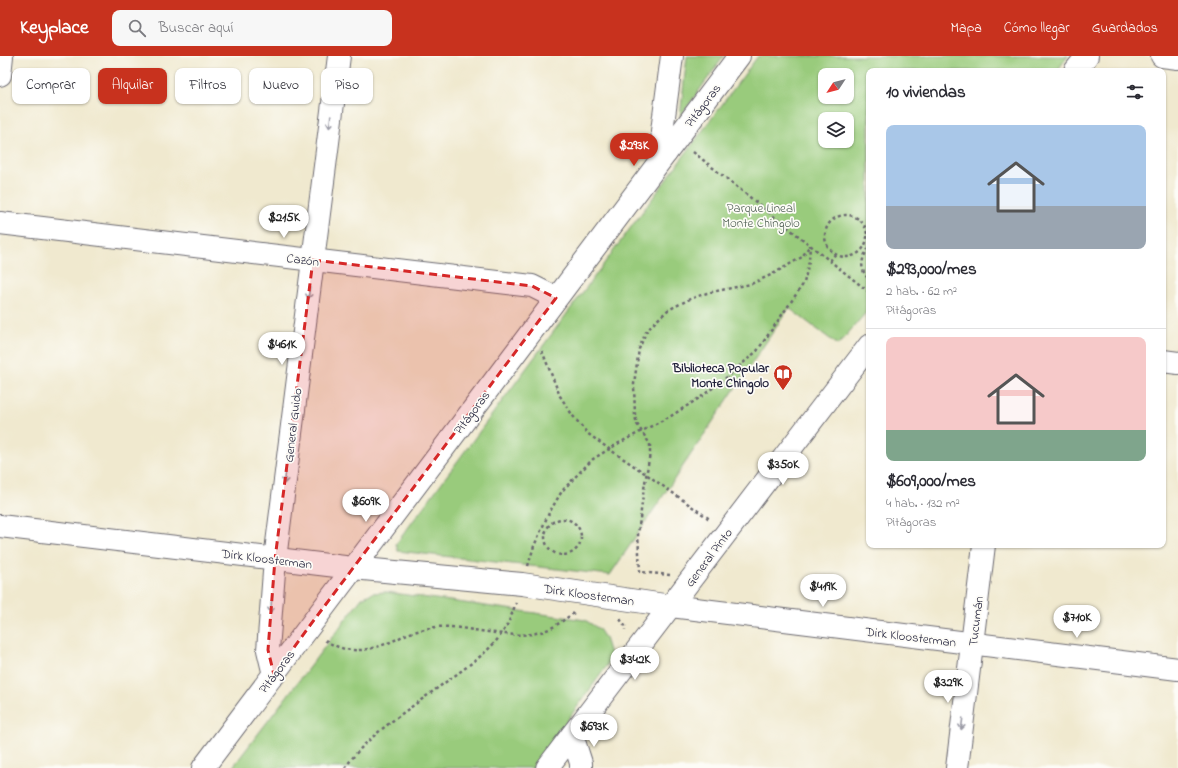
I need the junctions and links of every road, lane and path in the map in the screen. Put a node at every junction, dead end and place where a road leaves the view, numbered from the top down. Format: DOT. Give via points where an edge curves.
graph roads {
  1 [pos="2,56"];
  2 [pos="339,56"];
  3 [pos="672,56"];
  4 [pos="739,56"];
  5 [pos="1087,56"];
  6 [pos="1162,56"];
  7 [pos="1178,58"];
  8 [pos="1078,68"];
  9 [pos="0,75"];
  10 [pos="671,146"];
  11 [pos="0,223"];
  12 [pos="866,229"];
  13 [pos="866,240"];
  14 [pos="810,245"];
  15 [pos="862,249"];
  16 [pos="836,253"];
  17 [pos="865,253"];
  18 [pos="313,260"];
  19 [pos="830,261"];
  20 [pos="866,275"];
  21 [pos="866,290"];
  22 [pos="556,298"];
  23 [pos="533,329"];
  24 [pos="866,350"];
  25 [pos="1166,362"];
  26 [pos="1178,363"];
  27 [pos="642,432"];
  28 [pos="609,449"];
  29 [pos="646,474"];
  30 [pos="0,526"];
  31 [pos="543,526"];
  32 [pos="547,528"];
  33 [pos="727,532"];
  34 [pos="984,548"];
  35 [pos="275,559"];
  36 [pos="353,568"];
  37 [pos="693,576"];
  38 [pos="520,597"];
  39 [pos="671,606"];
  40 [pos="569,610"];
  41 [pos="614,615"];
  42 [pos="308,628"];
  43 [pos="625,633"];
  44 [pos="502,634"];
  45 [pos="972,643"];
  46 [pos="1178,669"];
  47 [pos="274,675"];
  48 [pos="572,735"];
  49 [pos="203,768"];
  50 [pos="345,768"];
  51 [pos="547,768"];
  52 [pos="581,768"];
  53 [pos="957,768"];
  1 -- 9 [label="street"];
  2 -- 18 [label="street, General Guido, one-way"];
  3 -- 10 [label="street" via="662,131"];
  4 -- 10 [label="street, Pitágoras"];
  5 -- 8 [label="street"];
  6 -- 7 [label="street"];
  10 -- 14 [label="path"];
  10 -- 22 [label="street, Pitágoras"];
  11 -- 18 [label="street, Cazón"];
  12 -- 16 [label="path" via="852,216 845,215 833,219 828,224 825,237 830,249"];
  13 -- 15 [label="path"];
  14 -- 19 [label="path"];
  14 -- 27 [label="path" via="804,284 757,352 701,397"];
  14 -- 27 [label="path" via="802,257 771,275 751,284 707,293 668,310 646,332 639,349 634,384 635,416"];
  15 -- 16 [label="path" via="849,256"];
  15 -- 17 [label="path"];
  16 -- 19 [label="path"];
  17 -- 20 [label="path" via="862,265"];
  18 -- 22 [label="street, Cazón" via="532,286"];
  18 -- 35 [label="street, General Guido, one-way"];
  19 -- 21 [label="path"];
  22 -- 23 [label="street, Pitágoras"];
  23 -- 28 [label="path" via="560,396 587,433"];
  23 -- 36 [label="street, Pitágoras"];
  24 -- 33 [label="street, General Pinto"];
  25 -- 26 [label="street"];
  27 -- 28 [label="path"];
  27 -- 29 [label="path" via="650,444"];
  28 -- 29 [label="path"];
  28 -- 31 [label="path" via="594,459 562,491"];
  29 -- 33 [label="path"];
  29 -- 37 [label="path" via="638,534 640,572"];
  30 -- 35 [label="street, Dirk Kloosterman"];
  31 -- 32 [label="path"];
  31 -- 38 [label="path" via="534,546"];
  32 -- 32 [label="path" via="557,519 564,518 575,522 581,533 580,544 572,553 555,553 550,550 545,539"];
  33 -- 37 [label="street, General Pinto"];
  34 -- 45 [label="street, Tucumán"];
  35 -- 36 [label="street, Dirk Kloosterman"];
  35 -- 47 [label="street, General Guido, one-way" via="268,650"];
  36 -- 38 [label="street, Dirk Kloosterman"];
  36 -- 42 [label="street, Pitágoras"];
  37 -- 39 [label="street, General Pinto"];
  38 -- 39 [label="street, Dirk Kloosterman"];
  38 -- 44 [label="path"];
  39 -- 45 [label="street, Dirk Kloosterman"];
  39 -- 48 [label="street, General Pinto"];
  40 -- 44 [label="path" via="577,611 550,628 527,634"];
  41 -- 43 [label="path" via="625,626"];
  42 -- 44 [label="path" via="330,644 359,651 431,628 448,627"];
  42 -- 47 [label="street, Pitágoras"];
  44 -- 50 [label="path" via="468,666 365,743"];
  45 -- 46 [label="street, Dirk Kloosterman"];
  45 -- 53 [label="street, Tucumán, one-way"];
  47 -- 49 [label="street, Pitágoras"];
  48 -- 51 [label="street, General Pinto"];
  48 -- 52 [label="street"];
}
